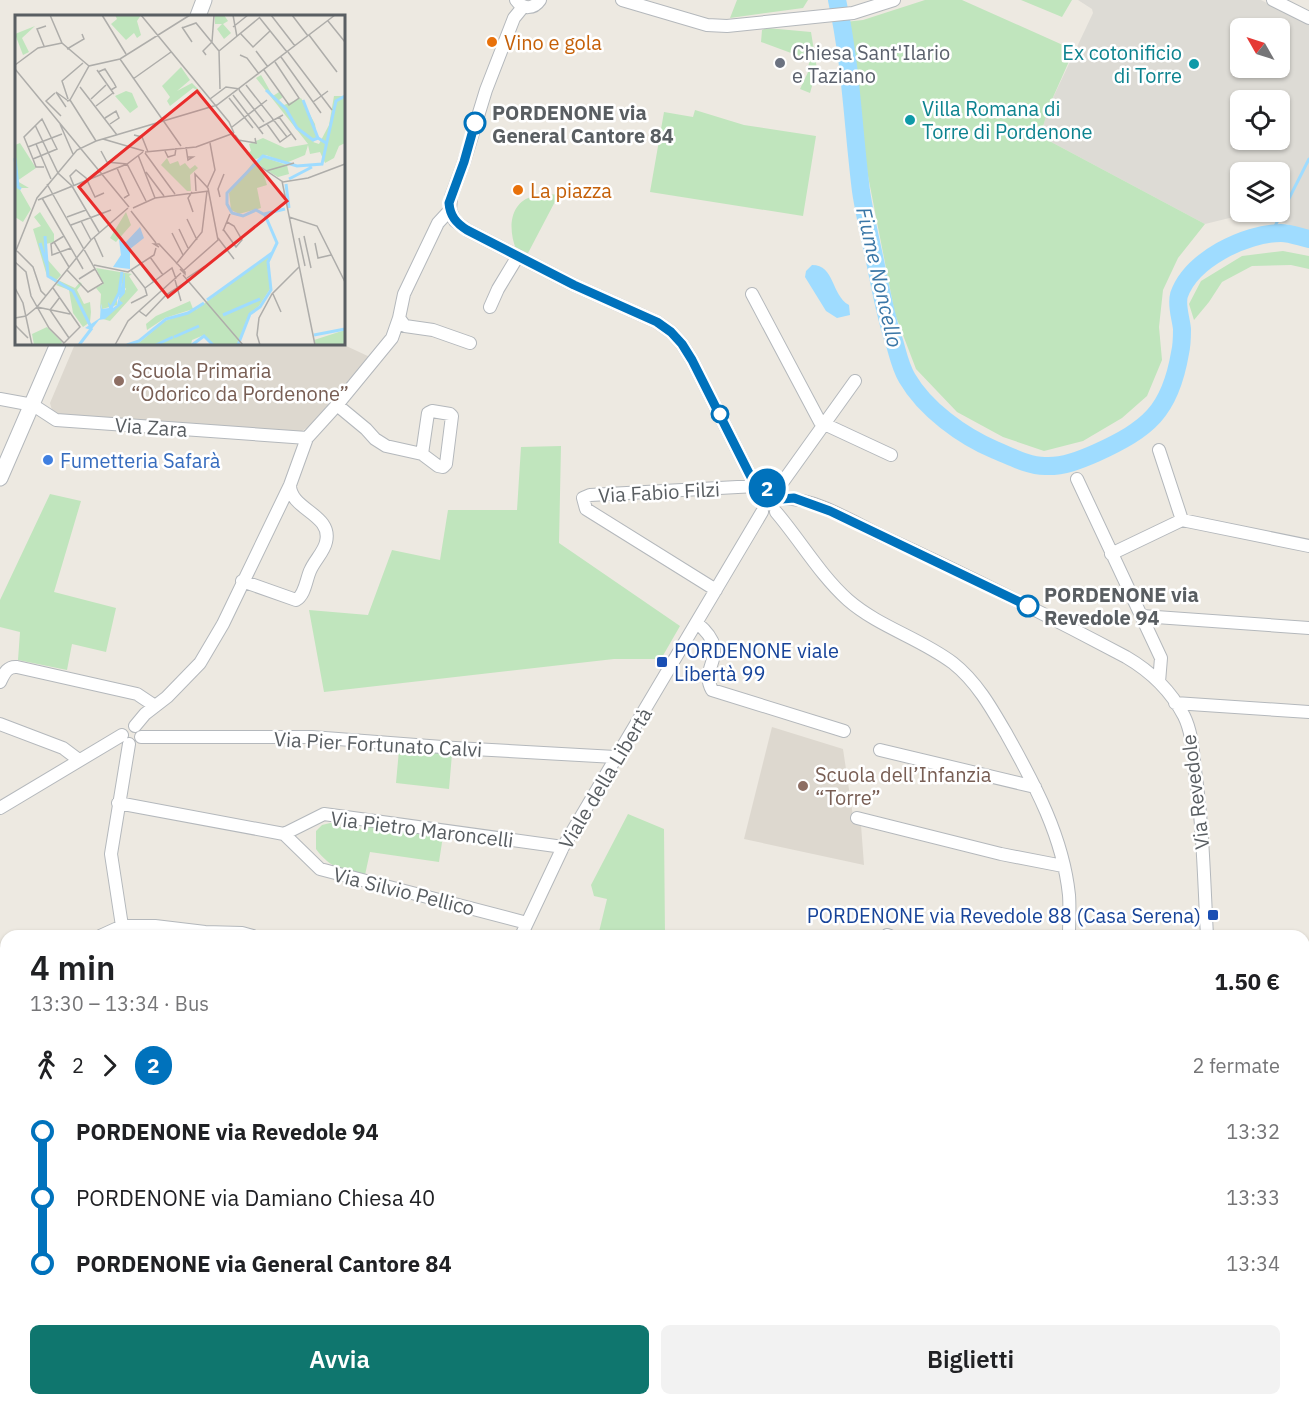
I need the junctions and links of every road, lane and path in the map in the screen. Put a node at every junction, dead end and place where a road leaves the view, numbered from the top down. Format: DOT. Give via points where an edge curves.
graph roads {
  1 [pos="204,0"];
  2 [pos="540,0"];
  3 [pos="622,0"];
  4 [pos="894,0"];
  5 [pos="1273,0"];
  6 [pos="520,3"];
  7 [pos="198,15"];
  8 [pos="1309,18"];
  9 [pos="450,210"];
  10 [pos="518,256"];
  11 [pos="752,294"];
  12 [pos="490,307"];
  13 [pos="399,318"];
  14 [pos="470,343"];
  15 [pos="58,345"];
  16 [pos="855,381"];
  17 [pos="0,399"];
  18 [pos="33,405"];
  19 [pos="337,405"];
  20 [pos="824,424"];
  21 [pos="307,438"];
  22 [pos="1159,450"];
  23 [pos="422,454"];
  24 [pos="891,455"];
  25 [pos="0,478"];
  26 [pos="1077,479"];
  27 [pos="291,484"];
  28 [pos="758,489"];
  29 [pos="780,495"];
  30 [pos="762,512"];
  31 [pos="776,512"];
  32 [pos="1182,520"];
  33 [pos="1309,546"];
  34 [pos="1111,554"];
  35 [pos="242,581"];
  36 [pos="716,590"];
  37 [pos="1142,616"];
  38 [pos="696,623"];
  39 [pos="1309,628"];
  40 [pos="0,682"];
  41 [pos="1159,682"];
  42 [pos="1175,704"];
  43 [pos="155,706"];
  44 [pos="1309,712"];
  45 [pos="0,724"];
  46 [pos="138,731"];
  47 [pos="844,731"];
  48 [pos="125,740"];
  49 [pos="880,750"];
  50 [pos="615,757"];
  51 [pos="79,760"];
  52 [pos="1035,787"];
  53 [pos="118,803"];
  54 [pos="0,808"];
  55 [pos="857,818"];
  56 [pos="284,834"];
  57 [pos="563,848"];
  58 [pos="1063,866"];
  59 [pos="527,922"];
  60 [pos="121,930"];
  61 [pos="128,930"];
  62 [pos="188,930"];
  63 [pos="524,930"];
  64 [pos="1069,930"];
  65 [pos="1207,930"];
  1 -- 7 [label="street"];
  2 -- 6 [label="street" via="534,6"];
  3 -- 4 [label="street" via="707,25 727,26 853,13"];
  5 -- 8 [label="street"];
  6 -- 9 [label="street" via="483,99"];
  9 -- 10 [label="street" via="461,226"];
  9 -- 13 [label="street" via="438,223 408,285"];
  10 -- 12 [label="street"];
  10 -- 28 [label="street" via="671,332 692,360"];
  11 -- 20 [label="street" via="816,417"];
  13 -- 14 [label="street" via="405,326 433,330"];
  13 -- 19 [label="street" via="387,346"];
  15 -- 18 [label="street"];
  16 -- 20 [label="street"];
  17 -- 18 [label="street, Via Zara"];
  18 -- 21 [label="street, Via Zara" via="59,420"];
  18 -- 25 [label="street"];
  19 -- 21 [label="street"];
  19 -- 23 [label="street" via="386,446"];
  20 -- 24 [label="street"];
  20 -- 29 [label="street"];
  21 -- 27 [label="street"];
  22 -- 32 [label="street"];
  26 -- 34 [label="street"];
  27 -- 35 [label="street"];
  27 -- 35 [label="street" via="293,496 320,520 327,533 326,545 312,566 303,594 296,600"];
  28 -- 29 [label="street" via="768,488"];
  28 -- 30 [label="street" via="756,502"];
  28 -- 36 [label="street, Via Fabio Filzi" via="583,498 586,508"];
  29 -- 31 [label="street" via="782,504"];
  29 -- 41 [label="street, Via Revedole" via="830,511 940,562 1126,657"];
  30 -- 31 [label="street"];
  30 -- 36 [label="street, Viale della Libertà"];
  31 -- 52 [label="street" via="846,598 863,612 953,663 975,685"];
  32 -- 33 [label="street"];
  32 -- 34 [label="street"];
  34 -- 37 [label="street"];
  35 -- 43 [label="street" via="200,663"];
  36 -- 38 [label="street, Viale della Libertà"];
  37 -- 39 [label="street"];
  37 -- 41 [label="street" via="1161,658"];
  38 -- 47 [label="street" via="713,640 709,684 712,690"];
  38 -- 50 [label="street, Viale della Libertà"];
  40 -- 43 [label="street" via="9,668 17,667 137,694"];
  41 -- 42 [label="street, Via Revedole"];
  42 -- 44 [label="street"];
  42 -- 65 [label="street, Via Revedole" via="1190,733 1199,798"];
  43 -- 46 [label="street" via="145,714"];
  45 -- 51 [label="street" via="63,748"];
  46 -- 48 [label="street" via="138,742"];
  46 -- 50 [label="street, Via Pier Fortunato Calvi" via="312,737"];
  48 -- 51 [label="street"];
  48 -- 53 [label="street"];
  49 -- 52 [label="street"];
  50 -- 57 [label="street, Viale della Libertà"];
  51 -- 54 [label="street"];
  52 -- 58 [label="street" via="1051,822"];
  53 -- 56 [label="street"];
  53 -- 60 [label="street" via="111,854"];
  55 -- 58 [label="street"];
  56 -- 57 [label="street, Via Pietro Maroncelli" via="324,814"];
  56 -- 59 [label="street, Via Silvio Pellico" via="320,869"];
  57 -- 59 [label="street, Viale della Libertà"];
  58 -- 64 [label="street" via="1069,896"];
  59 -- 63 [label="street, Viale della Libertà"];
  61 -- 62 [label="street" via="155,926"];
}
